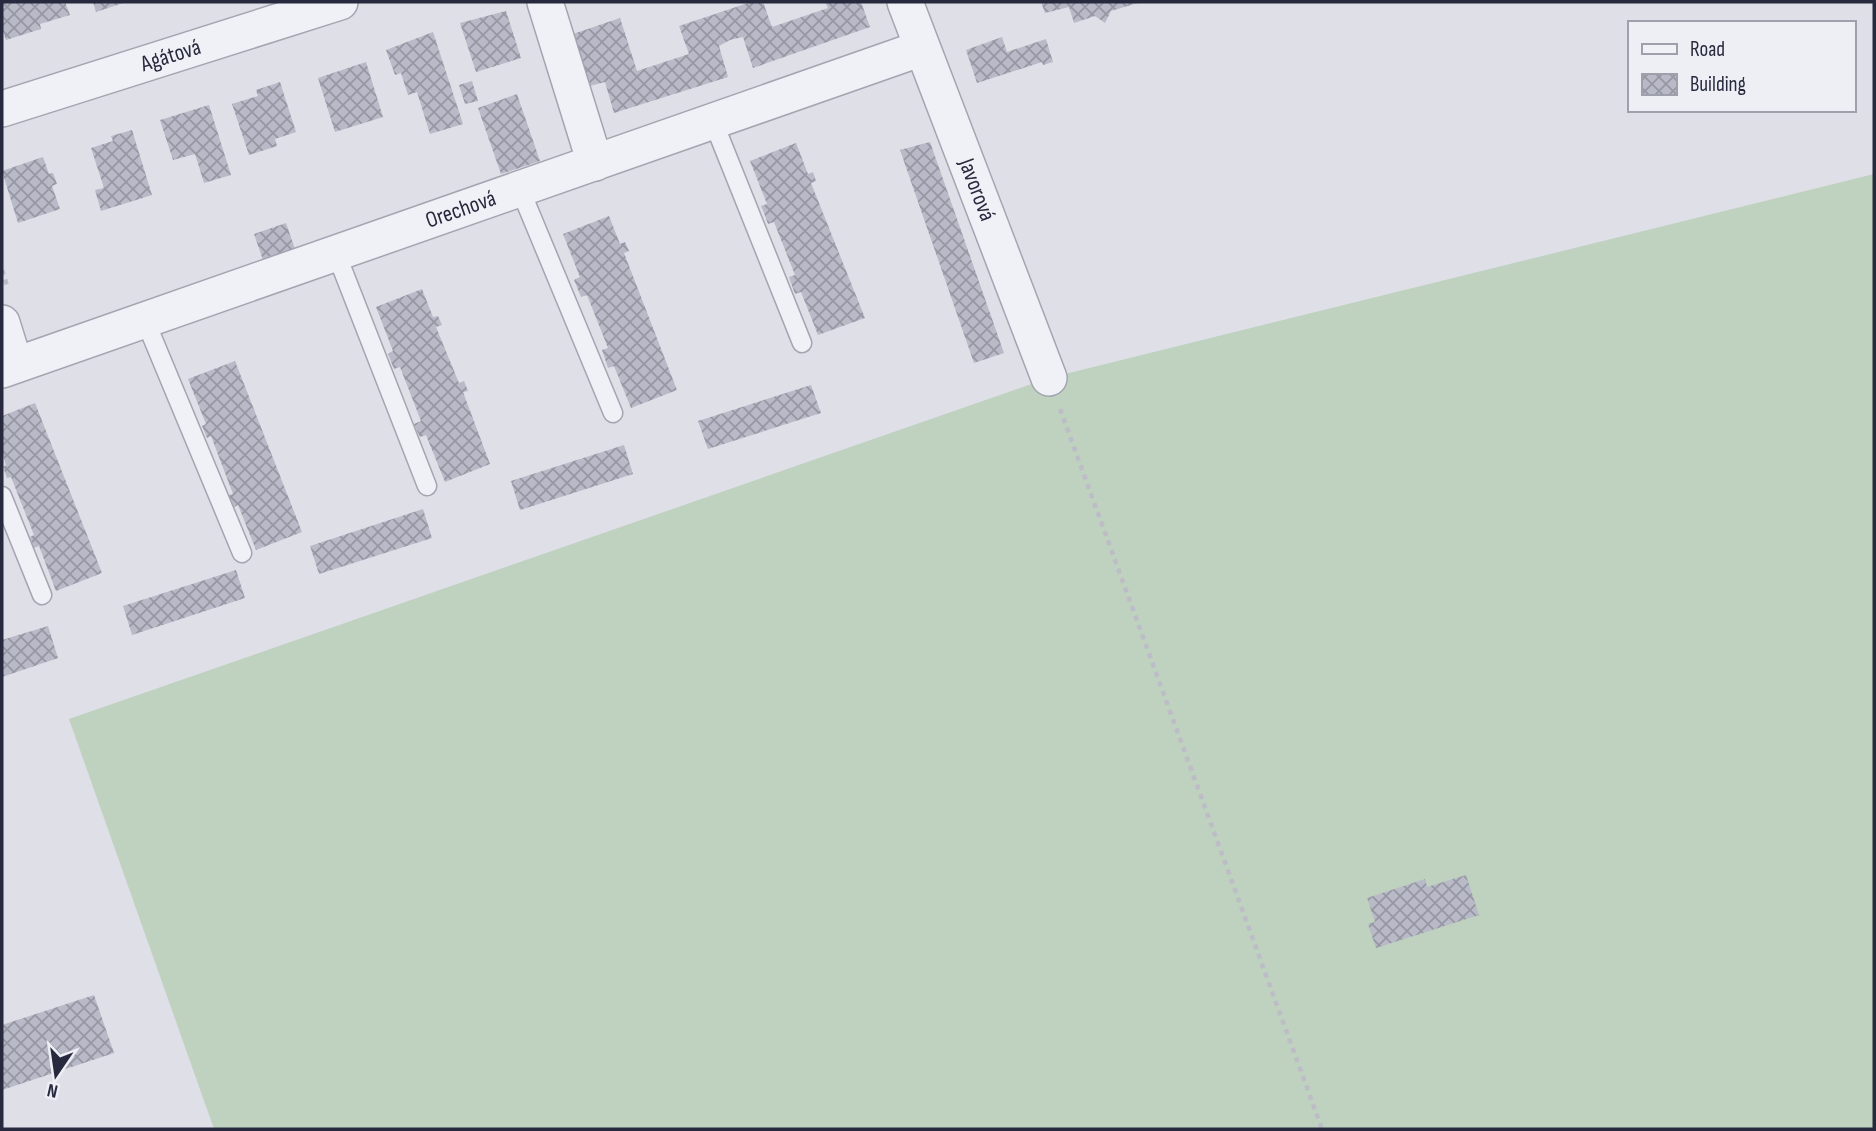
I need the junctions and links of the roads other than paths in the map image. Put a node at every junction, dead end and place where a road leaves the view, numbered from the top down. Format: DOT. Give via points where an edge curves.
graph roads {
  1 [pos="340,2"];
  2 [pos="545,2"];
  3 [pos="905,2"];
  4 [pos="922,48"];
  5 [pos="2,109"];
  6 [pos="713,121"];
  7 [pos="595,163"];
  8 [pos="520,189"];
  9 [pos="336,253"];
  10 [pos="145,320"];
  11 [pos="2,323"];
  12 [pos="802,343"];
  13 [pos="8,367"];
  14 [pos="1049,378"];
  15 [pos="613,412"];
  16 [pos="427,486"];
  17 [pos="2,496"];
  18 [pos="242,553"];
  19 [pos="42,595"];
  1 -- 5 [label="street, Agátová"];
  2 -- 7 [label="street"];
  3 -- 4 [label="street, Javorová"];
  4 -- 6 [label="street, Orechová"];
  4 -- 14 [label="street, Javorová"];
  6 -- 7 [label="street, Orechová"];
  6 -- 12 [label="lane"];
  7 -- 8 [label="street, Orechová"];
  8 -- 9 [label="street, Orechová"];
  8 -- 15 [label="lane"];
  9 -- 10 [label="street, Orechová"];
  9 -- 16 [label="lane"];
  10 -- 13 [label="street, Orechová"];
  10 -- 18 [label="lane"];
  11 -- 13 [label="street"];
  17 -- 19 [label="lane"];
}
